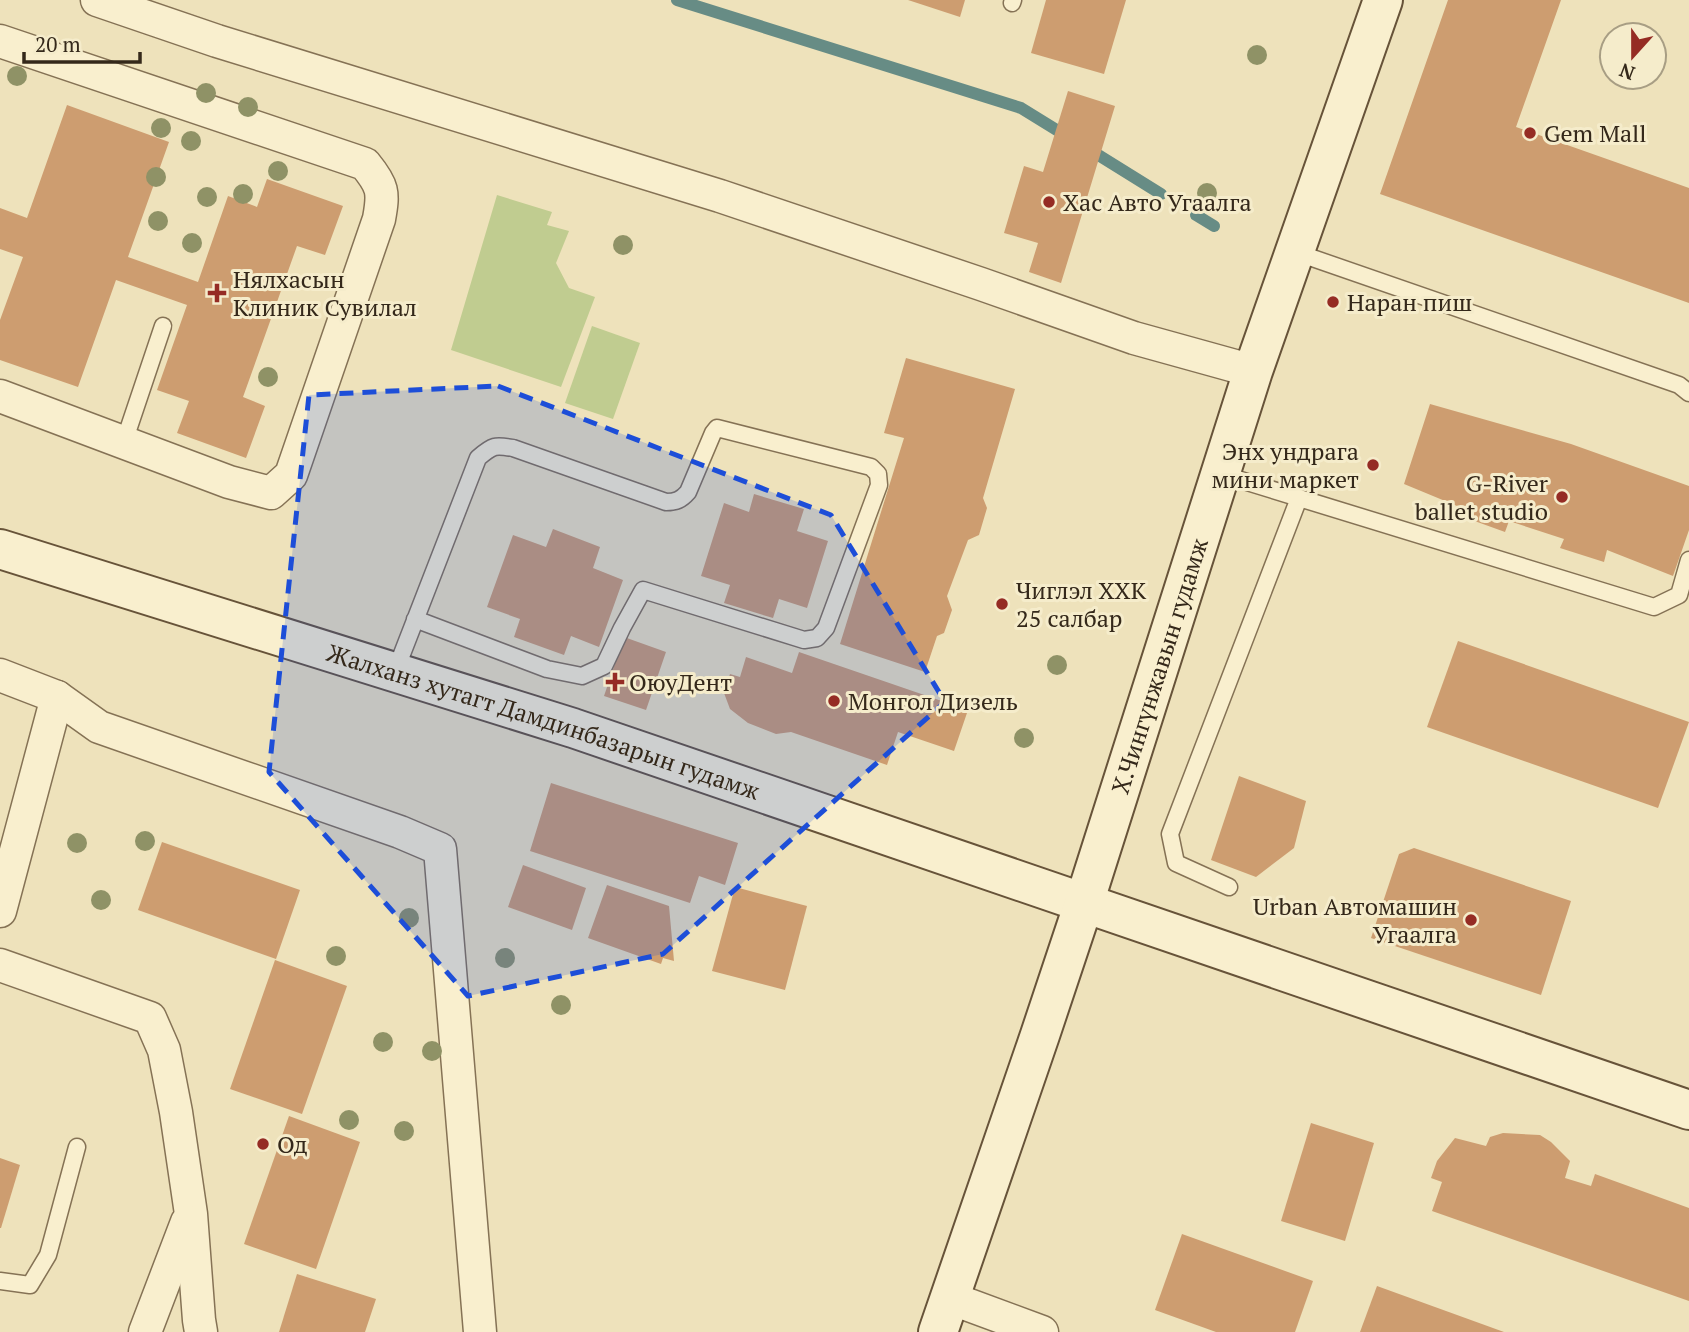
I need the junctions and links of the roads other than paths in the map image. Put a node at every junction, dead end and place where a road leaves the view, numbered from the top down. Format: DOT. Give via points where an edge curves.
graph roads {
  1 [pos="97,0"];
  2 [pos="1383,0"];
  3 [pos="0,41"];
  4 [pos="1295,252"];
  5 [pos="163,326"];
  6 [pos="1253,371"];
  7 [pos="1689,393"];
  8 [pos="0,396"];
  9 [pos="124,442"];
  10 [pos="1221,474"];
  11 [pos="1299,498"];
  12 [pos="0,549"];
  13 [pos="1689,560"];
  14 [pos="415,619"];
  15 [pos="396,672"];
  16 [pos="0,675"];
  17 [pos="57,697"];
  18 [pos="1229,887"];
  19 [pos="1084,903"];
  20 [pos="0,911"];
  21 [pos="0,964"];
  22 [pos="1689,1110"];
  23 [pos="77,1147"];
  24 [pos="191,1214"];
  25 [pos="0,1281"];
  26 [pos="944,1315"];
  27 [pos="145,1332"];
  28 [pos="201,1332"];
  29 [pos="480,1332"];
  30 [pos="1042,1332"];
  1 -- 6 [label="street" via="720,195 1134,338"];
  2 -- 4 [label="main road, Х.Чингүнжавын гудамж"];
  3 -- 9 [label="street" via="365,164 383,197 291,475 271,493"];
  4 -- 6 [label="main road, Х.Чингүнжавын гудамж"];
  4 -- 7 [label="lane" via="1679,385"];
  5 -- 9 [label="lane"];
  6 -- 10 [label="main road, Х.Чингүнжавын гудамж"];
  8 -- 9 [label="street"];
  10 -- 11 [label="lane"];
  10 -- 19 [label="main road, Х.Чингүнжавын гудамж"];
  11 -- 13 [label="lane" via="1654,607 1679,595"];
  11 -- 18 [label="lane" via="1170,834 1176,863"];
  12 -- 15 [label="main road, Жалханз хутагт Дамдинбазарын гудамж"];
  14 -- 14 [label="lane" via="547,669 582,676 604,666 643,590 804,640 817,638 831,615 879,485 878,474 871,467 717,428 688,492 676,502 666,502 497,445 478,458"];
  14 -- 15 [label="lane"];
  15 -- 19 [label="main road, Жалханз хутагт Дамдинбазарын гудамж"];
  16 -- 17 [label="street"];
  17 -- 20 [label="street"];
  17 -- 29 [label="street" via="99,727 440,849"];
  19 -- 22 [label="main road, Жалханз хутагт Дамдинбазарын гудамж"];
  19 -- 26 [label="main road, Х.Чингүнжавын гудамж"];
  21 -- 24 [label="street" via="150,1018 166,1062"];
  23 -- 25 [label="lane" via="48,1255 30,1285"];
  24 -- 27 [label="street"];
  24 -- 28 [label="street"];
  26 -- 30 [label="street"];
}
